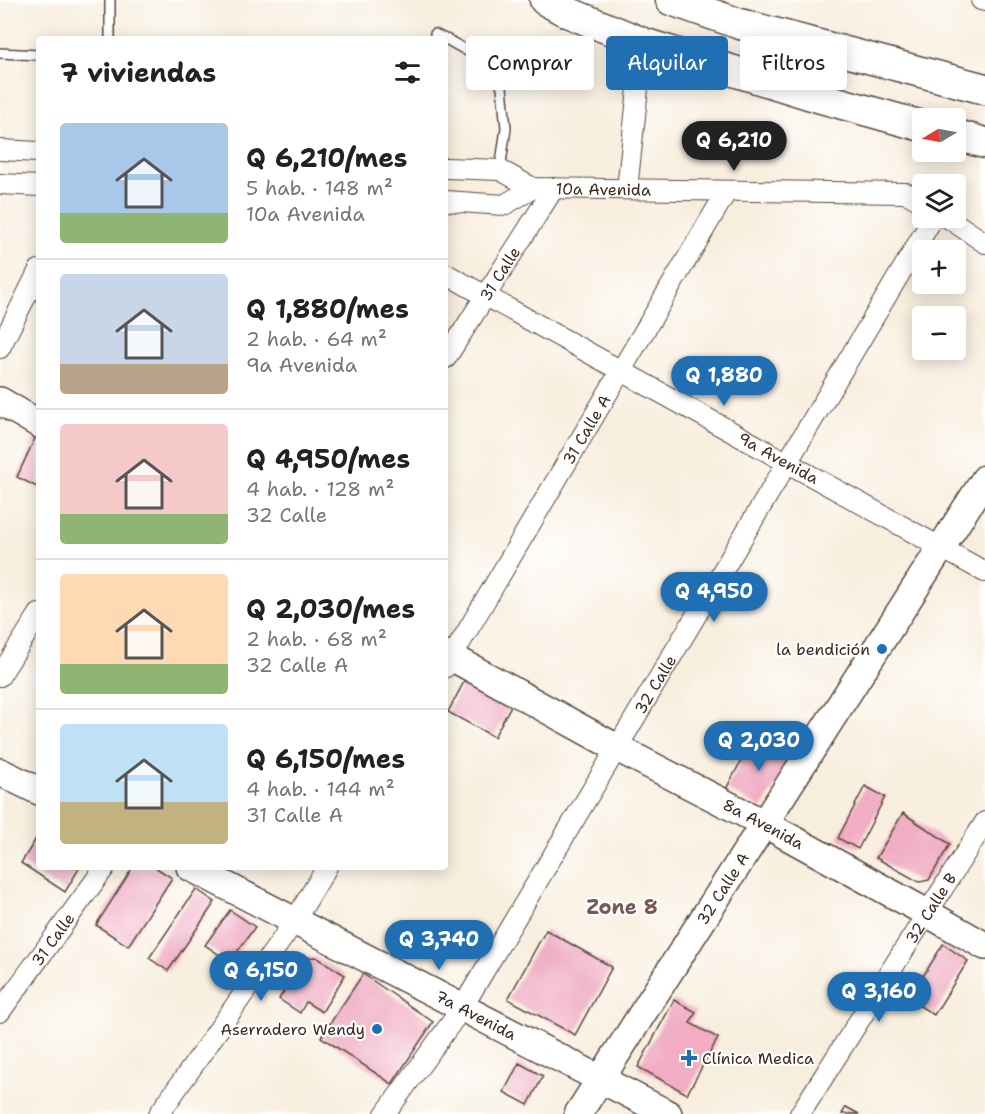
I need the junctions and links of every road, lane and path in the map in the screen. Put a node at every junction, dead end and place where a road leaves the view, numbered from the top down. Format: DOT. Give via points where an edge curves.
graph roads {
  1 [pos="110,0"];
  2 [pos="545,0"];
  3 [pos="671,0"];
  4 [pos="435,34"];
  5 [pos="110,36"];
  6 [pos="439,36"];
  7 [pos="624,36"];
  8 [pos="448,41"];
  9 [pos="0,53"];
  10 [pos="36,55"];
  11 [pos="728,70"];
  12 [pos="985,89"];
  13 [pos="638,90"];
  14 [pos="912,123"];
  15 [pos="966,138"];
  16 [pos="985,143"];
  17 [pos="0,150"];
  18 [pos="36,152"];
  19 [pos="448,168"];
  20 [pos="500,170"];
  21 [pos="0,184"];
  22 [pos="36,186"];
  23 [pos="533,188"];
  24 [pos="554,188"];
  25 [pos="627,189"];
  26 [pos="726,191"];
  27 [pos="912,197"];
  28 [pos="448,201"];
  29 [pos="927,228"];
  30 [pos="963,228"];
  31 [pos="985,243"];
  32 [pos="448,275"];
  33 [pos="36,276"];
  34 [pos="485,296"];
  35 [pos="0,348"];
  36 [pos="448,355"];
  37 [pos="621,371"];
  38 [pos="0,401"];
  39 [pos="36,422"];
  40 [pos="787,463"];
  41 [pos="985,479"];
  42 [pos="941,548"];
  43 [pos="985,572"];
  44 [pos="36,619"];
  45 [pos="448,658"];
  46 [pos="448,661"];
  47 [pos="0,676"];
  48 [pos="617,748"];
  49 [pos="0,772"];
  50 [pos="36,790"];
  51 [pos="985,822"];
  52 [pos="765,824"];
  53 [pos="103,870"];
  54 [pos="196,870"];
  55 [pos="325,870"];
  56 [pos="927,913"];
  57 [pos="294,922"];
  58 [pos="985,946"];
  59 [pos="462,1008"];
  60 [pos="0,1012"];
  61 [pos="601,1079"];
  62 [pos="159,1114"];
  63 [pos="385,1114"];
  64 [pos="578,1114"];
  65 [pos="668,1114"];
  66 [pos="800,1114"];
  1 -- 5 [label="lane"];
  2 -- 7 [label="main road"];
  3 -- 12 [label="main road" via="740,24"];
  4 -- 6 [label="lane"];
  8 -- 20 [label="lane" via="485,61 502,87 506,128"];
  9 -- 10 [label="lane"];
  11 -- 14 [label="main road"];
  13 -- 25 [label="street"];
  15 -- 16 [label="main road"];
  17 -- 18 [label="street"];
  19 -- 20 [label="street, 10a Avenida"];
  20 -- 23 [label="street, 10a Avenida"];
  21 -- 22 [label="street"];
  23 -- 24 [label="street, 10a Avenida"];
  23 -- 28 [label="street, 10a Avenida" via="504,205"];
  24 -- 25 [label="street, 10a Avenida"];
  24 -- 34 [label="street, 31 Calle"];
  25 -- 26 [label="street, 10a Avenida"];
  26 -- 27 [label="street, 10a Avenida"];
  26 -- 37 [label="street, 31 Calle A"];
  29 -- 40 [label="street, 32 Calle"];
  30 -- 31 [label="street"];
  32 -- 34 [label="street, 9a Avenida"];
  33 -- 35 [label="street"];
  34 -- 36 [label="street, 31 Calle"];
  34 -- 37 [label="street, 9a Avenida"];
  37 -- 40 [label="street, 9a Avenida"];
  37 -- 45 [label="street, 31 Calle A"];
  38 -- 39 [label="main road"];
  40 -- 42 [label="street, 9a Avenida"];
  40 -- 48 [label="street, 32 Calle"];
  41 -- 42 [label="main road, 32 Calle A"];
  42 -- 43 [label="street, 9a Avenida"];
  42 -- 52 [label="main road, 32 Calle A"];
  44 -- 47 [label="street"];
  46 -- 48 [label="main road, 8a Avenida"];
  48 -- 52 [label="main road, 8a Avenida"];
  48 -- 59 [label="street, 32 Calle"];
  49 -- 50 [label="main road"];
  51 -- 56 [label="street, 32 Calle B"];
  52 -- 56 [label="main road, 8a Avenida"];
  52 -- 61 [label="main road, 32 Calle A"];
  53 -- 60 [label="street, 31 Calle"];
  54 -- 57 [label="main road, 7a Avenida"];
  55 -- 57 [label="street"];
  56 -- 58 [label="main road, 8a Avenida"];
  56 -- 66 [label="street, 32 Calle B"];
  57 -- 59 [label="main road, 7a Avenida"];
  57 -- 62 [label="street"];
  59 -- 61 [label="main road, 7a Avenida"];
  59 -- 63 [label="street, 32 Calle"];
  61 -- 64 [label="main road, 32 Calle A"];
  61 -- 65 [label="main road, 7a Avenida"];
}
